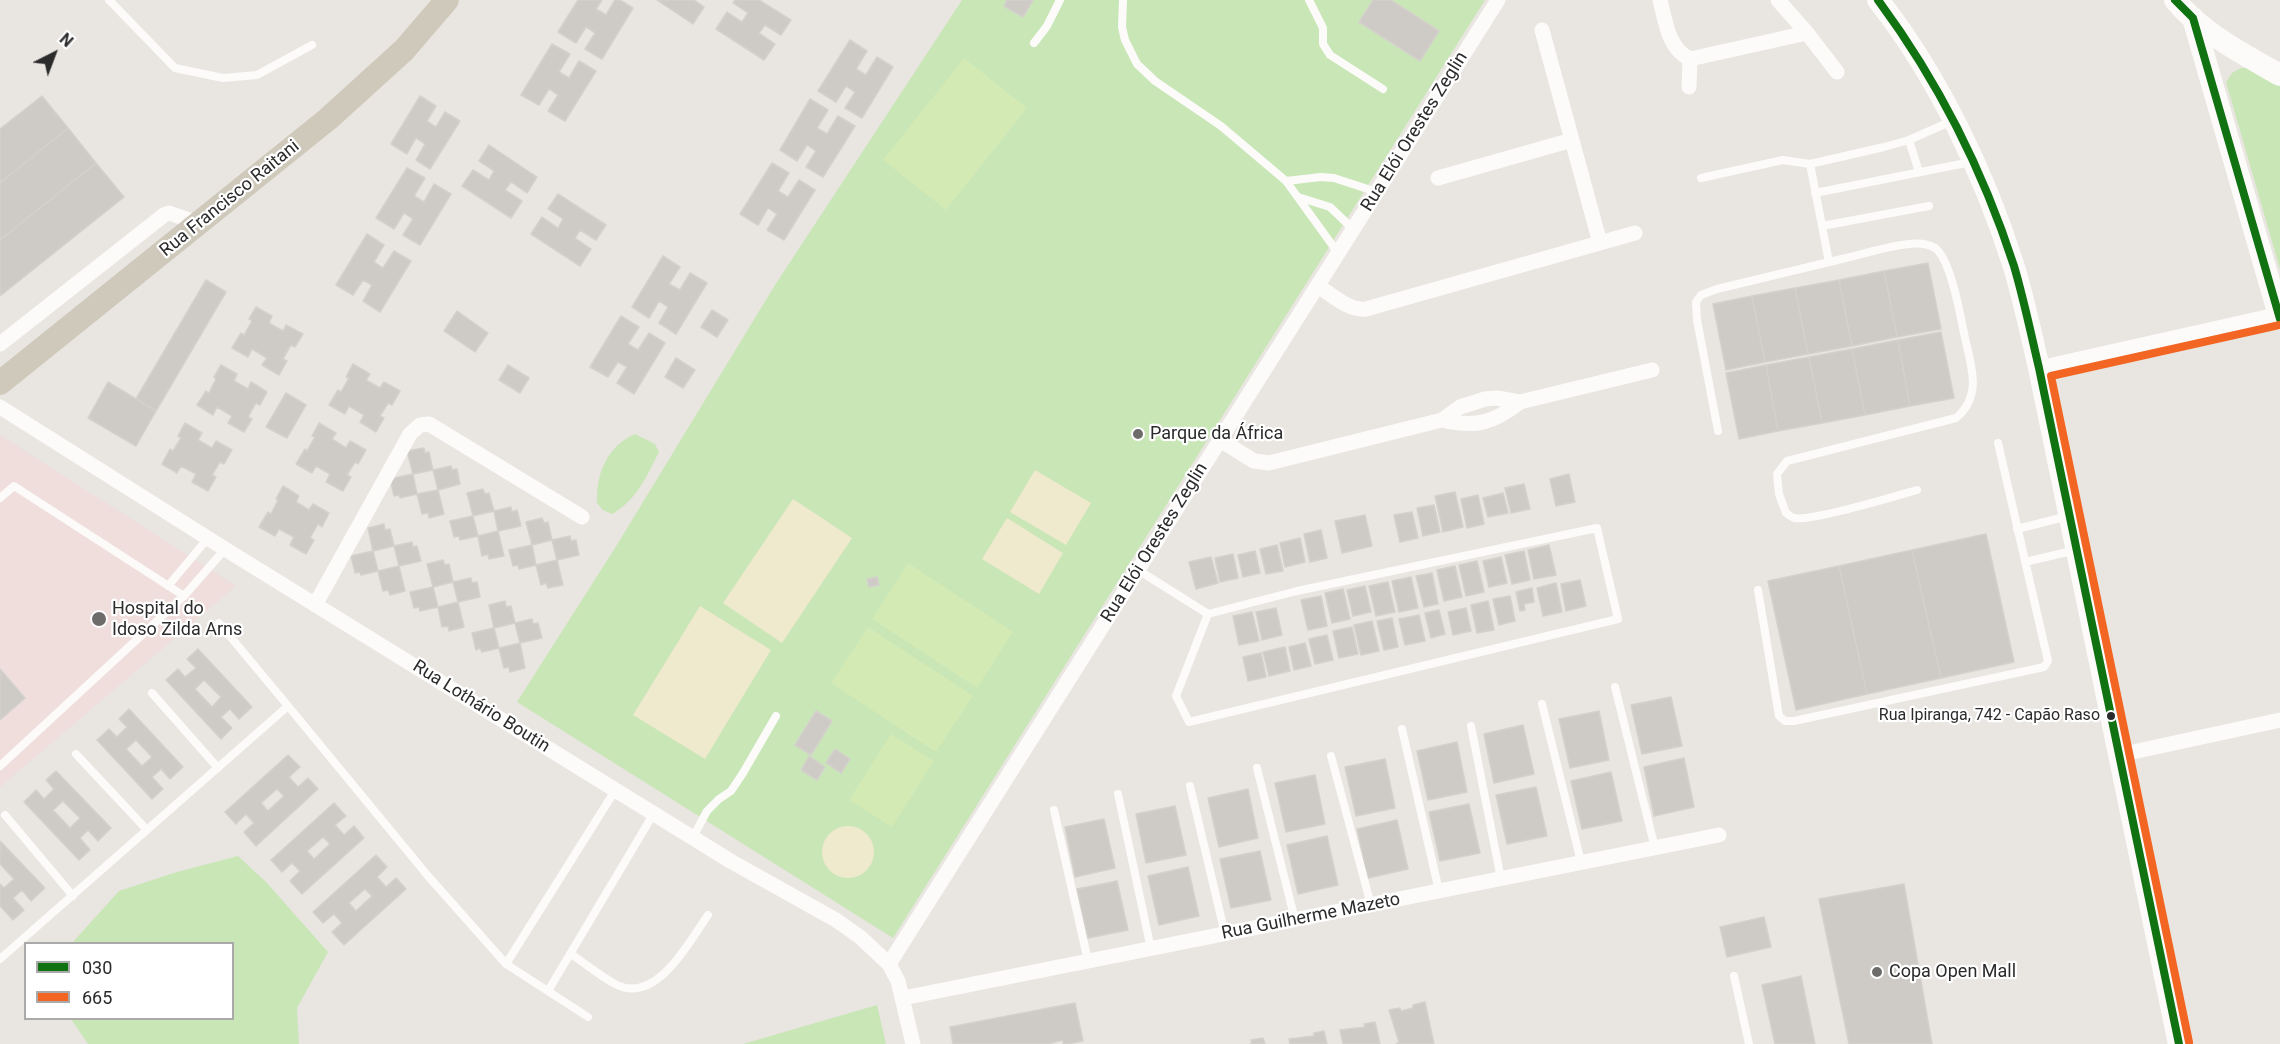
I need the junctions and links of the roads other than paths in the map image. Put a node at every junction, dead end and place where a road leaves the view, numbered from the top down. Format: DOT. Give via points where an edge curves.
graph roads {
  1 [pos="109,0"];
  2 [pos="447,0"];
  3 [pos="1060,0"];
  4 [pos="1123,0"];
  5 [pos="1309,0"];
  6 [pos="1660,0"];
  7 [pos="1778,0"];
  8 [pos="1878,0"];
  9 [pos="2175,0"];
  10 [pos="1494,2"];
  11 [pos="2193,18"];
  12 [pos="1542,30"];
  13 [pos="1807,33"];
  14 [pos="1034,43"];
  15 [pos="312,45"];
  16 [pos="1690,59"];
  17 [pos="1837,72"];
  18 [pos="2280,75"];
  19 [pos="1689,87"];
  20 [pos="1383,89"];
  21 [pos="1953,121"];
  22 [pos="1572,140"];
  23 [pos="1909,140"];
  24 [pos="1973,161"];
  25 [pos="1810,164"];
  26 [pos="1919,172"];
  27 [pos="1438,178"];
  28 [pos="1701,178"];
  29 [pos="1286,181"];
  30 [pos="1377,192"];
  31 [pos="1815,194"];
  32 [pos="1298,197"];
  33 [pos="1929,206"];
  34 [pos="201,224"];
  35 [pos="1822,226"];
  36 [pos="1353,230"];
  37 [pos="1635,233"];
  38 [pos="1600,243"];
  39 [pos="1338,253"];
  40 [pos="1829,262"];
  41 [pos="1318,286"];
  42 [pos="2280,316"];
  43 [pos="0,344"];
  44 [pos="2039,368"];
  45 [pos="1652,370"];
  46 [pos="0,383"];
  47 [pos="1520,402"];
  48 [pos="0,407"];
  49 [pos="1442,420"];
  50 [pos="1718,431"];
  51 [pos="1220,440"];
  52 [pos="1998,443"];
  53 [pos="1917,490"];
  54 [pos="0,498"];
  55 [pos="2070,516"];
  56 [pos="582,517"];
  57 [pos="2017,529"];
  58 [pos="208,538"];
  59 [pos="225,549"];
  60 [pos="2077,549"];
  61 [pos="2025,562"];
  62 [pos="1138,570"];
  63 [pos="168,586"];
  64 [pos="1758,590"];
  65 [pos="184,596"];
  66 [pos="315,605"];
  67 [pos="1208,614"];
  68 [pos="219,623"];
  69 [pos="1615,687"];
  70 [pos="152,693"];
  71 [pos="1542,705"];
  72 [pos="288,706"];
  73 [pos="776,716"];
  74 [pos="2280,720"];
  75 [pos="1471,726"];
  76 [pos="1402,729"];
  77 [pos="76,754"];
  78 [pos="2119,755"];
  79 [pos="1331,756"];
  80 [pos="0,765"];
  81 [pos="218,768"];
  82 [pos="1257,768"];
  83 [pos="1190,786"];
  84 [pos="616,789"];
  85 [pos="1118,794"];
  86 [pos="1054,810"];
  87 [pos="654,813"];
  88 [pos="5,815"];
  89 [pos="147,830"];
  90 [pos="1719,835"];
  91 [pos="693,837"];
  92 [pos="1655,848"];
  93 [pos="1581,862"];
  94 [pos="1501,879"];
  95 [pos="1439,891"];
  96 [pos="73,896"];
  97 [pos="1371,905"];
  98 [pos="708,915"];
  99 [pos="1295,920"];
  100 [pos="1225,934"];
  101 [pos="1151,949"];
  102 [pos="2,954"];
  103 [pos="571,954"];
  104 [pos="1088,961"];
  105 [pos="506,964"];
  106 [pos="889,964"];
  107 [pos="1734,976"];
  108 [pos="548,991"];
  109 [pos="903,999"];
  110 [pos="588,1017"];
  111 [pos="913,1044"];
  112 [pos="1749,1044"];
  113 [pos="2179,1044"];
  1 -- 15 [label="lane" via="176,68 223,78 257,75"];
  2 -- 34 [label="main road, Rua Francisco Raitani" via="368,84"];
  3 -- 14 [label="lane"];
  4 -- 29 [label="lane" via="1122,27 1137,64 1221,126"];
  5 -- 20 [label="lane" via="1323,28 1323,44 1330,55"];
  6 -- 16 [label="street" via="1674,45"];
  7 -- 13 [label="street"];
  8 -- 21 [label="main road"];
  9 -- 11 [label="main road"];
  10 -- 30 [label="street, Rua Elói Orestes Zeglin"];
  11 -- 18 [label="main road"];
  11 -- 42 [label="main road"];
  12 -- 22 [label="street"];
  13 -- 16 [label="street"];
  13 -- 17 [label="street"];
  16 -- 19 [label="street"];
  21 -- 23 [label="lane"];
  21 -- 24 [label="main road"];
  22 -- 27 [label="street"];
  22 -- 38 [label="street"];
  23 -- 25 [label="lane"];
  23 -- 26 [label="lane"];
  24 -- 26 [label="lane"];
  24 -- 44 [label="main road" via="2015,269"];
  25 -- 28 [label="lane" via="1783,160"];
  25 -- 31 [label="lane"];
  26 -- 31 [label="lane"];
  29 -- 30 [label="lane" via="1334,178"];
  29 -- 32 [label="lane"];
  30 -- 36 [label="street, Rua Elói Orestes Zeglin"];
  31 -- 35 [label="lane"];
  32 -- 36 [label="lane" via="1330,207"];
  32 -- 39 [label="lane"];
  33 -- 35 [label="lane"];
  34 -- 43 [label="street" via="170,213 164,215"];
  34 -- 46 [label="main road, Rua Francisco Raitani"];
  35 -- 40 [label="lane"];
  36 -- 39 [label="street, Rua Elói Orestes Zeglin"];
  37 -- 38 [label="street"];
  38 -- 41 [label="street" via="1360,310"];
  39 -- 41 [label="street, Rua Elói Orestes Zeglin"];
  40 -- 50 [label="lane" via="1717,290 1701,295 1695,302"];
  40 -- 53 [label="lane" via="1908,244 1925,243 1938,249 1948,268 1969,353 1973,392 1966,410 1956,418 1788,461 1778,474 1779,494 1786,513 1804,518"];
  41 -- 51 [label="street, Rua Elói Orestes Zeglin"];
  42 -- 44 [label="street"];
  44 -- 55 [label="main road"];
  45 -- 47 [label="street"];
  47 -- 49 [label="street" via="1485,399 1460,407"];
  47 -- 49 [label="street" via="1487,422 1459,424"];
  48 -- 58 [label="street, Rua Lothário Boutin"];
  49 -- 51 [label="street" via="1262,463"];
  51 -- 62 [label="street, Rua Elói Orestes Zeglin"];
  52 -- 57 [label="lane"];
  54 -- 63 [label="lane" via="14,486"];
  55 -- 57 [label="lane"];
  55 -- 60 [label="main road"];
  56 -- 66 [label="street" via="429,424 420,425 410,435"];
  57 -- 61 [label="lane"];
  58 -- 59 [label="street, Rua Lothário Boutin"];
  58 -- 63 [label="lane"];
  59 -- 65 [label="lane"];
  59 -- 66 [label="street, Rua Lothário Boutin"];
  60 -- 61 [label="lane"];
  60 -- 78 [label="main road"];
  61 -- 64 [label="lane" via="2048,661 2044,667 1794,721 1779,716"];
  62 -- 67 [label="lane"];
  62 -- 106 [label="street, Rua Elói Orestes Zeglin"];
  63 -- 65 [label="lane"];
  65 -- 80 [label="lane"];
  66 -- 84 [label="street, Rua Lothário Boutin"];
  67 -- 67 [label="lane" via="1297,591 1597,528 1618,619 1189,722 1176,696"];
  68 -- 72 [label="lane"];
  69 -- 92 [label="lane"];
  70 -- 81 [label="lane"];
  71 -- 93 [label="lane"];
  72 -- 81 [label="lane"];
  72 -- 105 [label="lane"];
  73 -- 91 [label="lane" via="731,791 707,811"];
  74 -- 78 [label="street"];
  75 -- 94 [label="lane"];
  76 -- 95 [label="lane"];
  77 -- 89 [label="lane"];
  78 -- 113 [label="main road"];
  79 -- 97 [label="lane"];
  81 -- 89 [label="lane"];
  82 -- 99 [label="lane"];
  83 -- 100 [label="lane"];
  84 -- 87 [label="street, Rua Lothário Boutin"];
  84 -- 105 [label="lane"];
  85 -- 101 [label="lane"];
  86 -- 104 [label="lane"];
  87 -- 91 [label="street, Rua Lothário Boutin"];
  87 -- 103 [label="lane"];
  88 -- 96 [label="lane"];
  89 -- 96 [label="lane"];
  90 -- 92 [label="street, Rua Guilherme Mazeto"];
  91 -- 106 [label="street, Rua Lothário Boutin" via="836,920"];
  92 -- 93 [label="street, Rua Guilherme Mazeto"];
  93 -- 94 [label="street, Rua Guilherme Mazeto"];
  94 -- 95 [label="street, Rua Guilherme Mazeto"];
  95 -- 97 [label="street, Rua Guilherme Mazeto"];
  96 -- 102 [label="lane"];
  97 -- 99 [label="street, Rua Guilherme Mazeto"];
  98 -- 103 [label="lane" via="668,970 654,983 633,990 617,985"];
  99 -- 100 [label="street, Rua Guilherme Mazeto"];
  100 -- 101 [label="street, Rua Guilherme Mazeto"];
  101 -- 104 [label="street, Rua Guilherme Mazeto"];
  103 -- 108 [label="lane"];
  104 -- 109 [label="street, Rua Guilherme Mazeto"];
  105 -- 108 [label="lane"];
  106 -- 109 [label="street, Rua Lothário Boutin"];
  107 -- 112 [label="lane"];
  108 -- 110 [label="lane"];
  109 -- 111 [label="street, Rua Lothário Boutin"];
}
